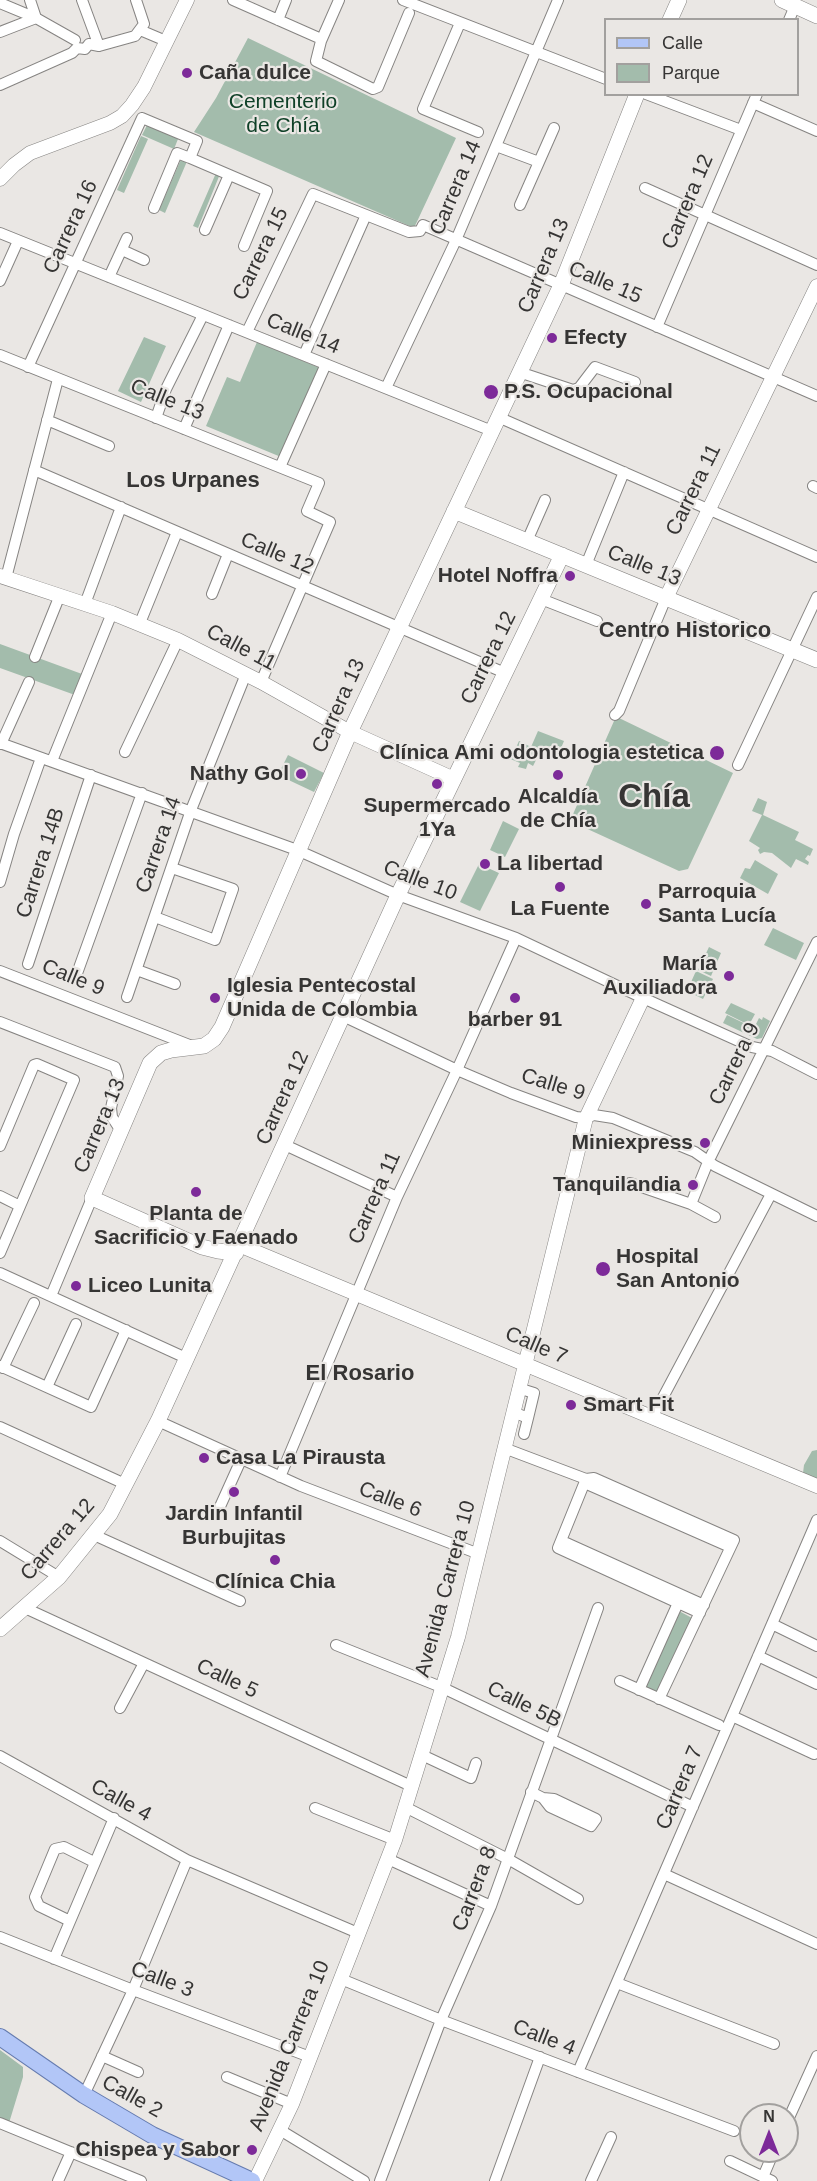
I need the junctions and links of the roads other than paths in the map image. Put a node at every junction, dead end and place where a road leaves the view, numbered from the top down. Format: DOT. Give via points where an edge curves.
graph roads {
  1 [pos="30,0"];
  2 [pos="82,0"];
  3 [pos="136,0"];
  4 [pos="187,0"];
  5 [pos="233,0"];
  6 [pos="286,0"];
  7 [pos="339,0"];
  8 [pos="403,0"];
  9 [pos="558,0"];
  10 [pos="679,0"];
  11 [pos="0,3"];
  12 [pos="788,8"];
  13 [pos="409,13"];
  14 [pos="817,16"];
  15 [pos="36,18"];
  16 [pos="671,18"];
  17 [pos="278,20"];
  18 [pos="460,23"];
  19 [pos="140,30"];
  20 [pos="0,32"];
  21 [pos="166,41"];
  22 [pos="321,41"];
  23 [pos="76,44"];
  24 [pos="94,45"];
  25 [pos="535,53"];
  26 [pos="604,78"];
  27 [pos="0,85"];
  28 [pos="636,96"];
  29 [pos="651,96"];
  30 [pos="755,99"];
  31 [pos="132,105"];
  32 [pos="142,118"];
  33 [pos="554,128"];
  34 [pos="741,130"];
  35 [pos="817,131"];
  36 [pos="478,132"];
  37 [pos="496,146"];
  38 [pos="190,158"];
  39 [pos="539,162"];
  40 [pos="229,175"];
  41 [pos="0,179"];
  42 [pos="645,188"];
  43 [pos="313,194"];
  44 [pos="520,205"];
  45 [pos="154,208"];
  46 [pos="705,214"];
  47 [pos="366,215"];
  48 [pos="205,230"];
  49 [pos="0,233"];
  50 [pos="127,238"];
  51 [pos="456,240"];
  52 [pos="18,241"];
  53 [pos="244,246"];
  54 [pos="122,250"];
  55 [pos="144,260"];
  56 [pos="76,263"];
  57 [pos="817,265"];
  58 [pos="109,277"];
  59 [pos="0,281"];
  60 [pos="561,285"];
  61 [pos="817,286"];
  62 [pos="203,315"];
  63 [pos="229,325"];
  64 [pos="657,327"];
  65 [pos="247,332"];
  66 [pos="0,355"];
  67 [pos="304,355"];
  68 [pos="326,364"];
  69 [pos="28,367"];
  70 [pos="519,372"];
  71 [pos="773,377"];
  72 [pos="58,379"];
  73 [pos="635,382"];
  74 [pos="386,388"];
  75 [pos="817,396"];
  76 [pos="156,418"];
  77 [pos="47,420"];
  78 [pos="495,424"];
  79 [pos="184,429"];
  80 [pos="109,446"];
  81 [pos="280,468"];
  82 [pos="34,470"];
  83 [pos="624,472"];
  84 [pos="545,500"];
  85 [pos="121,507"];
  86 [pos="709,509"];
  87 [pos="454,511"];
  88 [pos="177,532"];
  89 [pos="527,540"];
  90 [pos="228,554"];
  91 [pos="562,555"];
  92 [pos="817,557"];
  93 [pos="586,565"];
  94 [pos="2,578"];
  95 [pos="301,585"];
  96 [pos="212,594"];
  97 [pos="60,595"];
  98 [pos="666,597"];
  99 [pos="817,597"];
  100 [pos="541,599"];
  101 [pos="85,603"];
  102 [pos="112,613"];
  103 [pos="597,621"];
  104 [pos="140,623"];
  105 [pos="398,627"];
  106 [pos="178,640"];
  107 [pos="794,650"];
  108 [pos="35,657"];
  109 [pos="817,660"];
  110 [pos="505,673"];
  111 [pos="246,674"];
  112 [pos="29,682"];
  113 [pos="261,682"];
  114 [pos="615,715"];
  115 [pos="350,732"];
  116 [pos="1,743"];
  117 [pos="125,752"];
  118 [pos="47,760"];
  119 [pos="738,765"];
  120 [pos="91,775"];
  121 [pos="454,779"];
  122 [pos="142,793"];
  123 [pos="191,810"];
  124 [pos="297,850"];
  125 [pos="172,868"];
  126 [pos="0,882"];
  127 [pos="398,895"];
  128 [pos="155,917"];
  129 [pos="516,938"];
  130 [pos="817,942"];
  131 [pos="28,964"];
  132 [pos="137,970"];
  133 [pos="0,971"];
  134 [pos="75,979"];
  135 [pos="175,984"];
  136 [pos="127,997"];
  137 [pos="643,998"];
  138 [pos="343,1016"];
  139 [pos="0,1022"];
  140 [pos="198,1048"];
  141 [pos="764,1049"];
  142 [pos="457,1070"];
  143 [pos="817,1074"];
  144 [pos="586,1118"];
  145 [pos="121,1131"];
  146 [pos="285,1145"];
  147 [pos="0,1146"];
  148 [pos="708,1162"];
  149 [pos="630,1183"];
  150 [pos="771,1194"];
  151 [pos="0,1196"];
  152 [pos="398,1197"];
  153 [pos="92,1198"];
  154 [pos="691,1204"];
  155 [pos="20,1206"];
  156 [pos="817,1216"];
  157 [pos="715,1217"];
  158 [pos="237,1249"];
  159 [pos="0,1253"];
  160 [pos="0,1273"];
  161 [pos="356,1294"];
  162 [pos="51,1296"];
  163 [pos="34,1303"];
  164 [pos="76,1324"];
  165 [pos="126,1330"];
  166 [pos="186,1358"];
  167 [pos="524,1364"];
  168 [pos="2,1367"];
  169 [pos="47,1387"];
  170 [pos="518,1388"];
  171 [pos="513,1412"];
  172 [pos="528,1418"];
  173 [pos="652,1418"];
  174 [pos="158,1421"];
  175 [pos="0,1427"];
  176 [pos="524,1434"];
  177 [pos="504,1448"];
  178 [pos="241,1460"];
  179 [pos="280,1477"];
  180 [pos="586,1479"];
  181 [pos="126,1484"];
  182 [pos="817,1486"];
  183 [pos="218,1511"];
  184 [pos="817,1520"];
  185 [pos="94,1535"];
  186 [pos="0,1541"];
  187 [pos="560,1545"];
  188 [pos="479,1554"];
  189 [pos="59,1577"];
  190 [pos="240,1601"];
  191 [pos="678,1603"];
  192 [pos="25,1608"];
  193 [pos="598,1608"];
  194 [pos="702,1609"];
  195 [pos="772,1624"];
  196 [pos="0,1629"];
  197 [pos="336,1645"];
  198 [pos="817,1646"];
  199 [pos="758,1656"];
  200 [pos="144,1663"];
  201 [pos="620,1681"];
  202 [pos="817,1684"];
  203 [pos="441,1687"];
  204 [pos="639,1690"];
  205 [pos="659,1699"];
  206 [pos="120,1708"];
  207 [pos="732,1716"];
  208 [pos="719,1725"];
  209 [pos="550,1739"];
  210 [pos="814,1754"];
  211 [pos="422,1755"];
  212 [pos="0,1756"];
  213 [pos="476,1763"];
  214 [pos="411,1786"];
  215 [pos="531,1792"];
  216 [pos="543,1798"];
  217 [pos="693,1807"];
  218 [pos="315,1808"];
  219 [pos="405,1808"];
  220 [pos="114,1818"];
  221 [pos="395,1840"];
  222 [pos="388,1859"];
  223 [pos="508,1859"];
  224 [pos="186,1860"];
  225 [pos="94,1862"];
  226 [pos="664,1874"];
  227 [pos="578,1899"];
  228 [pos="491,1906"];
  229 [pos="70,1921"];
  230 [pos="358,1933"];
  231 [pos="0,1936"];
  232 [pos="817,1944"];
  233 [pos="54,1959"];
  234 [pos="341,1979"];
  235 [pos="617,1983"];
  236 [pos="133,1990"];
  237 [pos="441,2020"];
  238 [pos="0,2037"];
  239 [pos="774,2044"];
  240 [pos="102,2056"];
  241 [pos="817,2056"];
  242 [pos="540,2057"];
  243 [pos="310,2058"];
  244 [pos="814,2068"];
  245 [pos="138,2072"];
  246 [pos="578,2072"];
  247 [pos="227,2077"];
  248 [pos="84,2095"];
  249 [pos="796,2103"];
  250 [pos="292,2104"];
  251 [pos="0,2123"];
  252 [pos="280,2130"];
  253 [pos="734,2131"];
  254 [pos="611,2137"];
  255 [pos="71,2152"];
  256 [pos="730,2161"];
  257 [pos="771,2163"];
  258 [pos="767,2179"];
  259 [pos="57,2181"];
  260 [pos="141,2181"];
  261 [pos="253,2181"];
  262 [pos="364,2181"];
  263 [pos="380,2181"];
  264 [pos="495,2181"];
  265 [pos="591,2181"];
  1 -- 15 [label="street"];
  2 -- 24 [label="street"];
  3 -- 19 [label="street" via="144,24"];
  4 -- 21 [label="street"];
  5 -- 17 [label="street"];
  6 -- 17 [label="street"];
  7 -- 22 [label="street"];
  8 -- 18 [label="street"];
  9 -- 25 [label="street, Carrera 14"];
  10 -- 16 [label="main road"];
  11 -- 15 [label="street"];
  12 -- 14 [label="main road"];
  13 -- 22 [label="street" via="376,89 319,64 315,57"];
  15 -- 20 [label="street"];
  15 -- 23 [label="street"];
  17 -- 22 [label="street"];
  18 -- 25 [label="street"];
  18 -- 36 [label="street" via="423,109"];
  19 -- 21 [label="street"];
  19 -- 24 [label="street" via="135,36"];
  21 -- 31 [label="street"];
  23 -- 24 [label="street" via="86,49"];
  23 -- 27 [label="street" via="72,53"];
  25 -- 26 [label="street"];
  25 -- 37 [label="street, Carrera 14"];
  28 -- 60 [label="main road, Carrera 13"];
  29 -- 34 [label="street"];
  30 -- 34 [label="street, Carrera 12"];
  30 -- 35 [label="street"];
  31 -- 32 [label="street"];
  31 -- 41 [label="street" via="110,123 30,153"];
  32 -- 38 [label="street" via="196,141"];
  32 -- 56 [label="street, Carrera 16"];
  33 -- 39 [label="street"];
  34 -- 46 [label="street, Carrera 12"];
  37 -- 39 [label="street"];
  37 -- 51 [label="street, Carrera 14"];
  38 -- 40 [label="street"];
  38 -- 45 [label="street" via="177,153"];
  39 -- 44 [label="street"];
  40 -- 48 [label="street"];
  40 -- 53 [label="street" via="267,191"];
  42 -- 46 [label="street"];
  43 -- 47 [label="street, Calle 15"];
  43 -- 65 [label="street, Carrera 15"];
  46 -- 57 [label="street"];
  46 -- 64 [label="street, Carrera 12"];
  47 -- 51 [label="street, Calle 15" via="409,232 420,231 423,225"];
  47 -- 67 [label="street"];
  49 -- 52 [label="street, Calle 14"];
  50 -- 54 [label="street"];
  51 -- 60 [label="street, Calle 15"];
  51 -- 74 [label="street, Carrera 14"];
  52 -- 56 [label="street, Calle 14"];
  52 -- 59 [label="street"];
  54 -- 55 [label="street"];
  54 -- 58 [label="street"];
  56 -- 58 [label="street, Calle 14"];
  56 -- 69 [label="street, Carrera 16"];
  58 -- 62 [label="street, Calle 14"];
  60 -- 64 [label="street, Calle 15"];
  60 -- 70 [label="main road, Carrera 13"];
  61 -- 71 [label="street, Carrera 11"];
  62 -- 63 [label="street, Calle 14"];
  62 -- 76 [label="street"];
  63 -- 65 [label="street, Calle 14"];
  63 -- 79 [label="street, Carrera 15"];
  64 -- 71 [label="street, Calle 15"];
  65 -- 67 [label="street, Calle 14"];
  66 -- 69 [label="street, Calle 13"];
  67 -- 68 [label="street, Calle 14"];
  68 -- 74 [label="street, Calle 14"];
  68 -- 81 [label="street"];
  69 -- 72 [label="street, Calle 13"];
  70 -- 73 [label="street" via="573,390 595,367"];
  70 -- 78 [label="main road, Carrera 13"];
  71 -- 75 [label="street, Calle 15"];
  71 -- 86 [label="street, Carrera 11"];
  72 -- 76 [label="street, Calle 13"];
  72 -- 77 [label="street"];
  74 -- 78 [label="street, Calle 14"];
  76 -- 79 [label="street, Calle 13"];
  77 -- 80 [label="street"];
  77 -- 82 [label="street"];
  78 -- 83 [label="street, Calle 14"];
  78 -- 87 [label="main road, Carrera 13"];
  79 -- 81 [label="street, Calle 13"];
  81 -- 95 [label="street, Calle 13" via="319,483 307,511 330,522"];
  82 -- 85 [label="street, Calle 12"];
  82 -- 94 [label="street"];
  83 -- 86 [label="street, Calle 14"];
  83 -- 93 [label="street"];
  84 -- 89 [label="street"];
  85 -- 88 [label="street, Calle 12"];
  85 -- 101 [label="street"];
  86 -- 92 [label="street, Calle 14"];
  86 -- 98 [label="street, Carrera 11"];
  87 -- 89 [label="main road, Calle 13"];
  87 -- 105 [label="main road, Carrera 13"];
  88 -- 90 [label="street, Calle 12"];
  88 -- 104 [label="street"];
  89 -- 91 [label="main road, Calle 13"];
  90 -- 95 [label="street, Calle 12"];
  90 -- 96 [label="street"];
  91 -- 93 [label="main road, Calle 13"];
  91 -- 100 [label="main road, Carrera 12"];
  93 -- 98 [label="main road, Calle 13"];
  94 -- 97 [label="street, Calle 11"];
  95 -- 105 [label="street, Calle 12"];
  95 -- 113 [label="street"];
  97 -- 101 [label="street, Calle 11"];
  97 -- 108 [label="street"];
  98 -- 107 [label="main road, Calle 13"];
  98 -- 114 [label="street, Carrera 11"];
  99 -- 107 [label="street"];
  100 -- 103 [label="street"];
  100 -- 110 [label="main road, Carrera 12"];
  101 -- 102 [label="street, Calle 11"];
  102 -- 104 [label="street, Calle 11"];
  102 -- 118 [label="street"];
  104 -- 106 [label="street, Calle 11"];
  105 -- 110 [label="street, Calle 12"];
  105 -- 115 [label="main road, Carrera 13"];
  106 -- 111 [label="street, Calle 11"];
  106 -- 117 [label="street"];
  107 -- 109 [label="main road, Calle 13"];
  107 -- 119 [label="street"];
  110 -- 121 [label="main road, Carrera 12"];
  111 -- 113 [label="street, Calle 11"];
  111 -- 123 [label="street, Carrera 14"];
  112 -- 116 [label="street"];
  113 -- 115 [label="street, Calle 11"];
  115 -- 121 [label="street, Calle 11"];
  115 -- 124 [label="main road, Carrera 13"];
  116 -- 118 [label="street, Calle 10"];
  118 -- 120 [label="street, Calle 10"];
  118 -- 126 [label="street" via="14,834"];
  120 -- 122 [label="street, Calle 10"];
  120 -- 131 [label="street, Carrera 14B"];
  121 -- 127 [label="main road, Carrera 12"];
  122 -- 123 [label="street, Calle 10"];
  122 -- 134 [label="street"];
  123 -- 124 [label="street, Calle 10"];
  123 -- 125 [label="street, Carrera 14"];
  124 -- 127 [label="street, Calle 10"];
  124 -- 140 [label="main road, Carrera 13" via="222,1027 214,1040"];
  125 -- 128 [label="street, Carrera 14"];
  125 -- 128 [label="street" via="233,889 215,940"];
  127 -- 129 [label="street, Calle 10"];
  127 -- 138 [label="main road, Carrera 12"];
  128 -- 132 [label="street, Carrera 14"];
  129 -- 137 [label="street, Calle 10"];
  129 -- 142 [label="street, Carrera 11"];
  130 -- 141 [label="street, Carrera 9"];
  132 -- 135 [label="street"];
  132 -- 136 [label="street, Carrera 14"];
  133 -- 140 [label="street, Calle 9"];
  137 -- 141 [label="street, Calle 10"];
  137 -- 144 [label="street, Avenida Carrera 10"];
  138 -- 142 [label="street, Calle 9"];
  138 -- 146 [label="main road, Carrera 12"];
  139 -- 145 [label="street" via="116,1067 118,1076 111,1108"];
  140 -- 145 [label="main road, Carrera 13" via="171,1050 155,1058 146,1069"];
  141 -- 143 [label="street, Calle 10"];
  141 -- 148 [label="street, Carrera 9"];
  142 -- 144 [label="street, Calle 9"];
  142 -- 152 [label="street, Carrera 11"];
  144 -- 148 [label="street, Calle 9" via="614,1118 695,1152"];
  144 -- 167 [label="street, Avenida Carrera 10"];
  145 -- 153 [label="main road, Carrera 13"];
  146 -- 152 [label="street"];
  146 -- 158 [label="main road, Carrera 12"];
  147 -- 155 [label="street" via="36,1064 74,1080"];
  148 -- 150 [label="street, Calle 9"];
  148 -- 154 [label="street, Carrera 9"];
  149 -- 154 [label="street"];
  150 -- 156 [label="street, Calle 9"];
  150 -- 173 [label="street"];
  151 -- 155 [label="street"];
  152 -- 161 [label="street, Carrera 11"];
  153 -- 158 [label="main road, Calle 7" via="202,1247 218,1251"];
  153 -- 162 [label="street, Carrera 13"];
  154 -- 157 [label="street"];
  155 -- 159 [label="street"];
  158 -- 161 [label="street, Calle 7"];
  158 -- 166 [label="main road, Carrera 12"];
  160 -- 162 [label="street"];
  161 -- 167 [label="street, Calle 7"];
  161 -- 179 [label="street, Carrera 11"];
  162 -- 165 [label="street"];
  163 -- 168 [label="street"];
  164 -- 169 [label="street"];
  165 -- 166 [label="street"];
  165 -- 169 [label="street" via="91,1407"];
  166 -- 174 [label="main road, Carrera 12"];
  167 -- 170 [label="street, Avenida Carrera 10"];
  167 -- 173 [label="street, Calle 7"];
  168 -- 169 [label="street"];
  170 -- 171 [label="street, Avenida Carrera 10"];
  170 -- 172 [label="street" via="534,1393"];
  171 -- 172 [label="street"];
  171 -- 177 [label="street, Avenida Carrera 10"];
  172 -- 176 [label="street"];
  173 -- 182 [label="street, Calle 7"];
  174 -- 178 [label="street, Calle 6"];
  174 -- 181 [label="main road, Carrera 12"];
  175 -- 181 [label="street"];
  177 -- 180 [label="street"];
  177 -- 188 [label="street, Avenida Carrera 10"];
  178 -- 179 [label="street, Calle 6"];
  178 -- 183 [label="street"];
  179 -- 188 [label="street, Calle 6"];
  180 -- 187 [label="street"];
  180 -- 194 [label="street" via="594,1478 732,1544"];
  181 -- 185 [label="main road, Carrera 12"];
  184 -- 195 [label="street, Carrera 7"];
  185 -- 189 [label="main road, Carrera 12"];
  185 -- 190 [label="street"];
  186 -- 189 [label="street"];
  187 -- 191 [label="street"];
  187 -- 194 [label="street"];
  188 -- 203 [label="street, Avenida Carrera 10"];
  189 -- 192 [label="main road, Carrera 12"];
  191 -- 194 [label="street"];
  191 -- 204 [label="street"];
  192 -- 196 [label="main road, Carrera 12"];
  192 -- 200 [label="street, Calle 5"];
  193 -- 209 [label="street, Carrera 8"];
  194 -- 205 [label="street"];
  195 -- 198 [label="street"];
  195 -- 199 [label="street, Carrera 7"];
  197 -- 203 [label="street, Calle 5B"];
  199 -- 202 [label="street"];
  199 -- 207 [label="street, Carrera 7"];
  200 -- 206 [label="street"];
  200 -- 214 [label="street, Calle 5"];
  201 -- 204 [label="street"];
  203 -- 209 [label="street, Calle 5B"];
  203 -- 211 [label="street, Avenida Carrera 10"];
  204 -- 205 [label="street"];
  205 -- 208 [label="street"];
  207 -- 210 [label="street"];
  207 -- 217 [label="street, Carrera 7"];
  209 -- 215 [label="street, Carrera 8"];
  209 -- 217 [label="street, Calle 5B"];
  211 -- 213 [label="street" via="471,1778"];
  211 -- 214 [label="street, Avenida Carrera 10"];
  212 -- 220 [label="street, Calle 4"];
  214 -- 219 [label="street, Avenida Carrera 10"];
  215 -- 216 [label="street"];
  215 -- 223 [label="street, Carrera 8"];
  217 -- 226 [label="street, Carrera 7"];
  218 -- 221 [label="street"];
  219 -- 221 [label="street, Avenida Carrera 10"];
  219 -- 223 [label="street"];
  220 -- 224 [label="street, Calle 4"];
  220 -- 225 [label="street"];
  221 -- 222 [label="street, Avenida Carrera 10"];
  222 -- 228 [label="street"];
  222 -- 230 [label="street, Avenida Carrera 10"];
  223 -- 227 [label="street"];
  223 -- 228 [label="street, Carrera 8"];
  224 -- 230 [label="street, Calle 4"];
  224 -- 236 [label="street"];
  225 -- 229 [label="street"];
  225 -- 229 [label="street" via="64,1847 56,1849 35,1897 39,1906"];
  226 -- 232 [label="street"];
  226 -- 235 [label="street, Carrera 7"];
  228 -- 237 [label="street, Carrera 8"];
  229 -- 233 [label="street"];
  230 -- 234 [label="street, Avenida Carrera 10"];
  231 -- 233 [label="street, Calle 3"];
  233 -- 236 [label="street, Calle 3"];
  234 -- 237 [label="street, Calle 4"];
  234 -- 243 [label="street, Avenida Carrera 10"];
  235 -- 239 [label="street"];
  235 -- 246 [label="street, Carrera 7"];
  236 -- 240 [label="street"];
  236 -- 243 [label="street, Calle 3"];
  237 -- 242 [label="street, Calle 4"];
  237 -- 263 [label="street, Carrera 8"];
  238 -- 248 [label="main road, Calle 2"];
  240 -- 245 [label="street"];
  240 -- 248 [label="street"];
  241 -- 244 [label="street"];
  242 -- 246 [label="street, Calle 4"];
  242 -- 264 [label="street"];
  243 -- 250 [label="street, Avenida Carrera 10"];
  244 -- 249 [label="street"];
  246 -- 253 [label="street, Calle 4"];
  247 -- 250 [label="street"];
  248 -- 261 [label="main road, Calle 2" via="152,2134"];
  250 -- 252 [label="street, Avenida Carrera 10"];
  251 -- 255 [label="street"];
  252 -- 261 [label="street, Avenida Carrera 10"];
  252 -- 262 [label="street"];
  254 -- 265 [label="street"];
  255 -- 259 [label="street"];
  255 -- 260 [label="street"];
  256 -- 258 [label="street"];
  257 -- 258 [label="street"];
}
